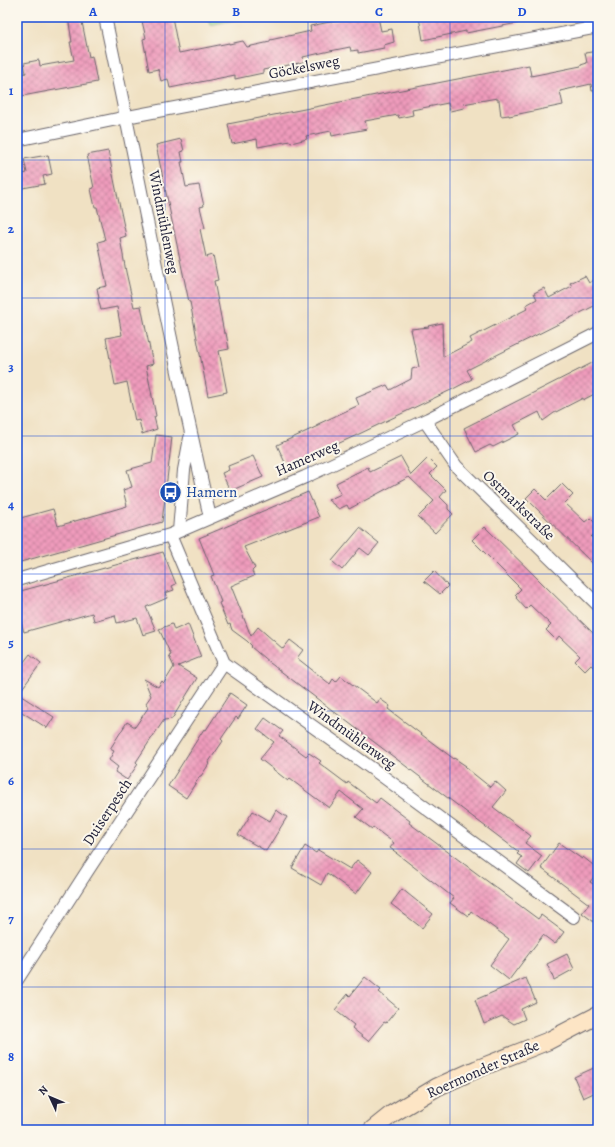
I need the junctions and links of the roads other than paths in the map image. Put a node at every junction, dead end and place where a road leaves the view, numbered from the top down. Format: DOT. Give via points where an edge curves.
graph roads {
  1 [pos="105,17"];
  2 [pos="598,27"];
  3 [pos="127,117"];
  4 [pos="17,140"];
  5 [pos="598,334"];
  6 [pos="425,421"];
  7 [pos="191,434"];
  8 [pos="210,517"];
  9 [pos="174,533"];
  10 [pos="17,580"];
  11 [pos="598,604"];
  12 [pos="224,663"];
  13 [pos="574,917"];
  14 [pos="17,980"];
  15 [pos="598,1015"];
  16 [pos="372,1130"];
  1 -- 3 [label="street, Windmühlenweg"];
  2 -- 3 [label="street, Göckelsweg"];
  3 -- 4 [label="street, Göckelsweg"];
  3 -- 7 [label="street, Windmühlenweg"];
  5 -- 6 [label="street, Hamerweg"];
  6 -- 8 [label="street, Hamerweg" via="305,477"];
  6 -- 11 [label="street, Ostmarkstraße" via="456,466"];
  7 -- 8 [label="street, Windmühlenweg"];
  7 -- 9 [label="street, Windmühlenweg"];
  8 -- 9 [label="street, Hamerweg"];
  9 -- 10 [label="street, Hamerweg"];
  9 -- 12 [label="street, Windmühlenweg"];
  12 -- 13 [label="street, Windmühlenweg"];
  12 -- 14 [label="street, Duiserpesch"];
  15 -- 16 [label="main road, Roermonder Straße" via="548,1041 437,1087 392,1114"];
}
